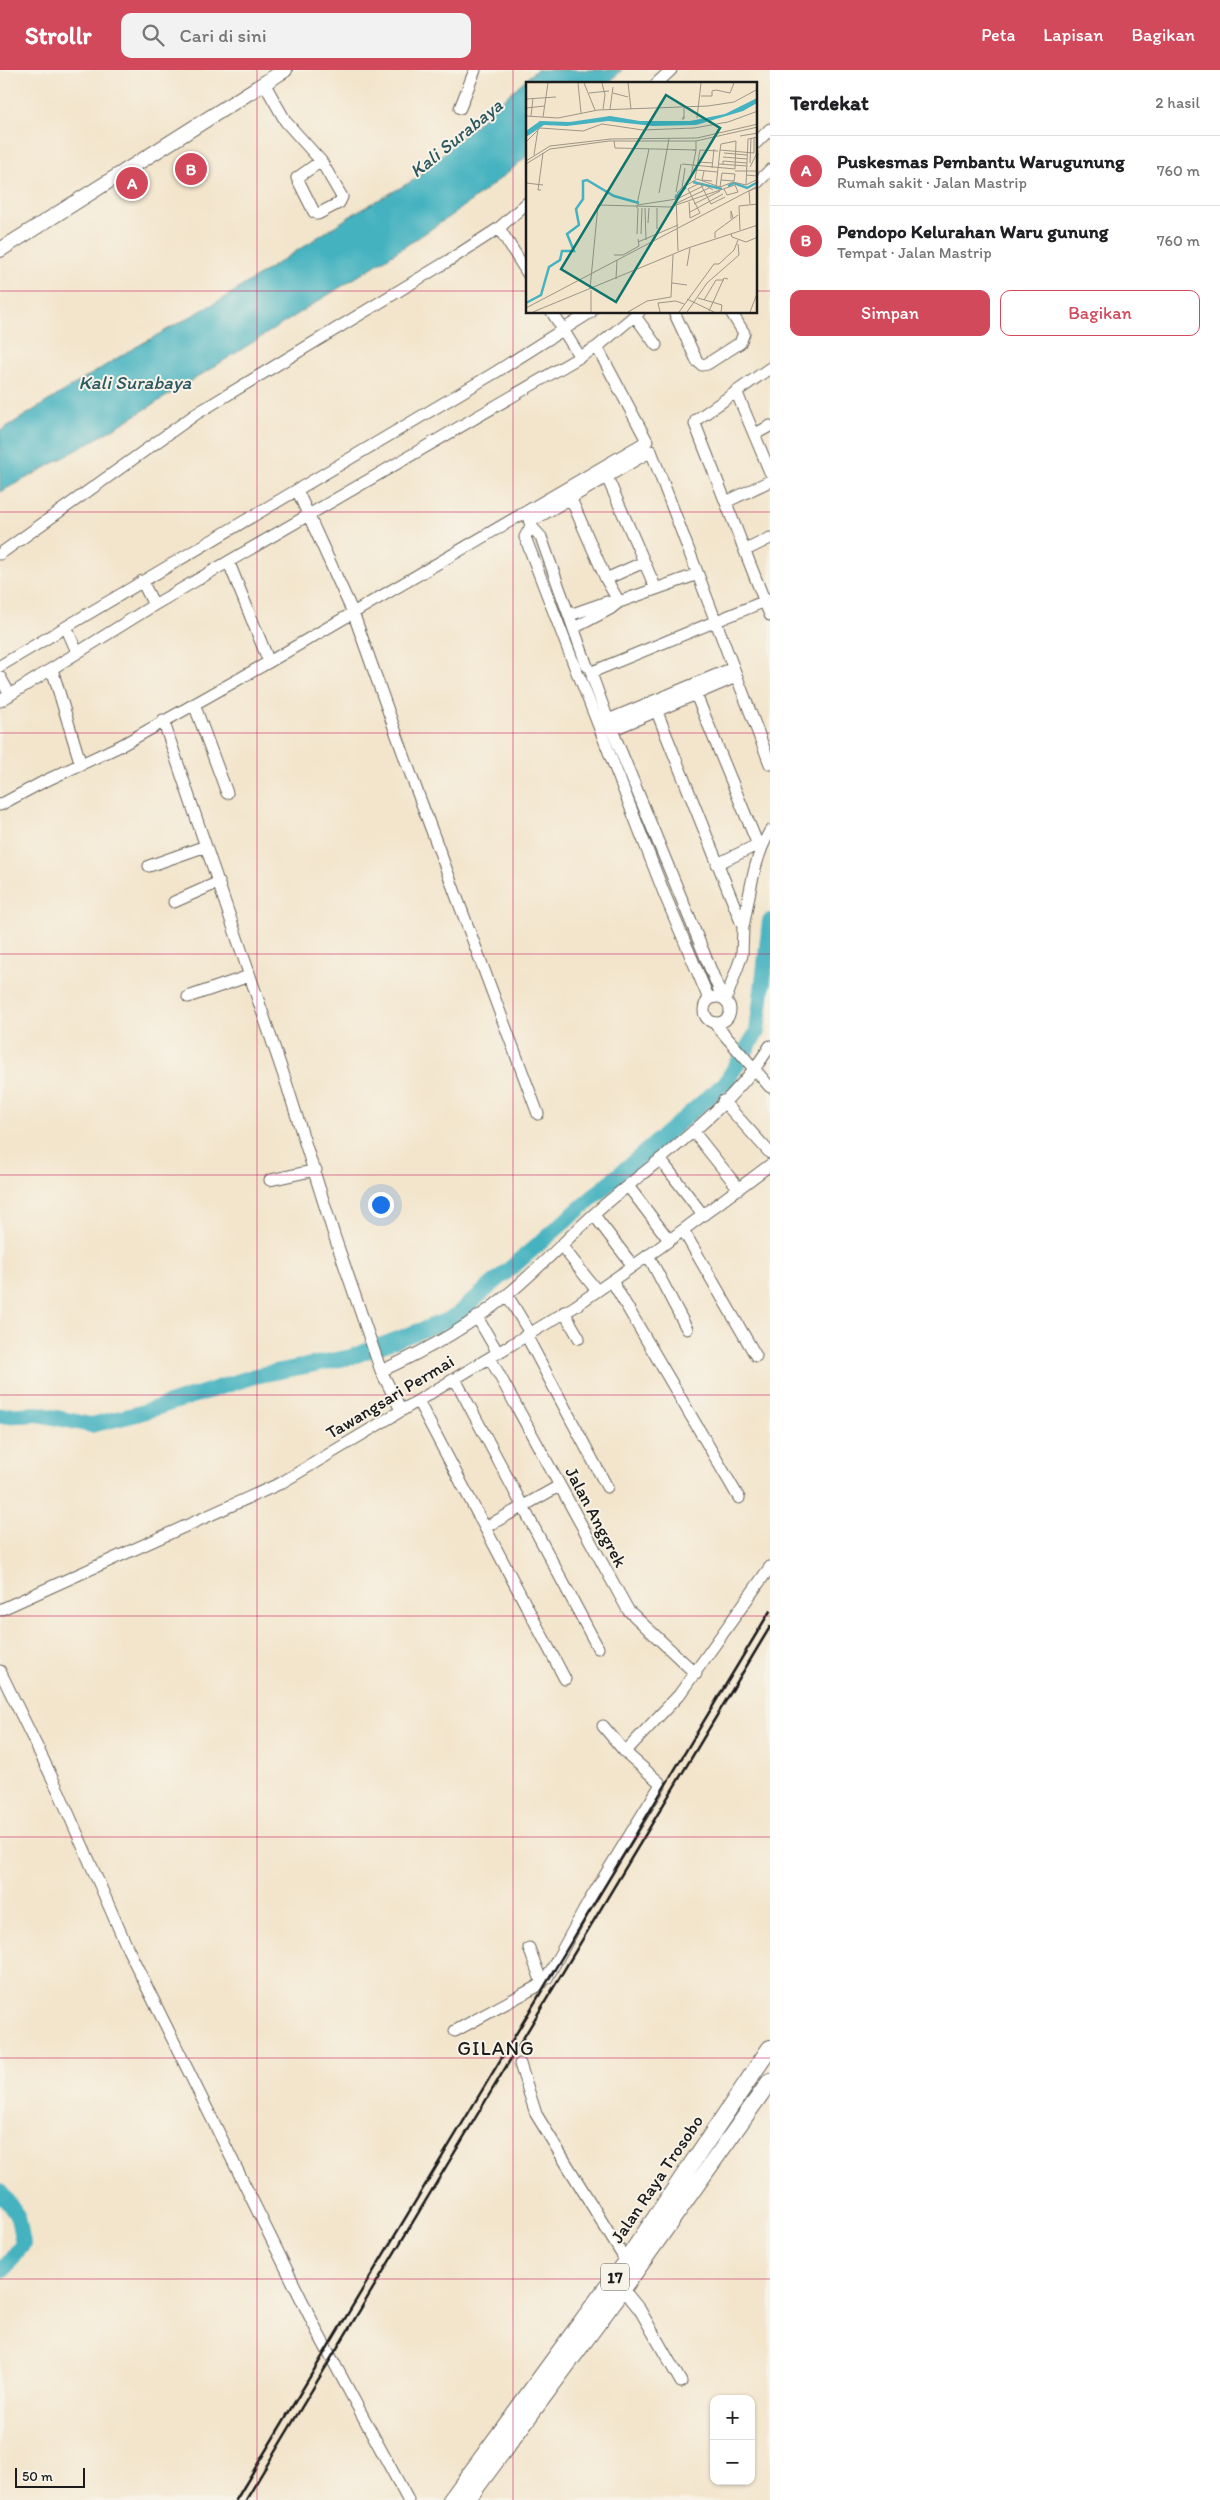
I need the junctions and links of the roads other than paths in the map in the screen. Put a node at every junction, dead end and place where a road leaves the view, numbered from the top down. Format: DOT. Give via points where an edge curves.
graph roads {
  1 [pos="285,70"];
  2 [pos="475,70"];
  3 [pos="671,70"];
  4 [pos="658,82"];
  5 [pos="264,83"];
  6 [pos="460,108"];
  7 [pos="770,129"];
  8 [pos="758,141"];
  9 [pos="321,161"];
  10 [pos="770,170"];
  11 [pos="758,182"];
  12 [pos="526,204"];
  13 [pos="499,228"];
  14 [pos="0,250"];
  15 [pos="526,271"];
  16 [pos="553,314"];
  17 [pos="589,314"];
  18 [pos="637,314"];
  19 [pos="675,314"];
  20 [pos="732,314"];
  21 [pos="565,333"];
  22 [pos="656,345"];
  23 [pos="596,347"];
  24 [pos="578,355"];
  25 [pos="770,368"];
  26 [pos="736,391"];
  27 [pos="770,426"];
  28 [pos="755,434"];
  29 [pos="770,472"];
  30 [pos="607,477"];
  31 [pos="770,481"];
  32 [pos="298,492"];
  33 [pos="571,499"];
  34 [pos="726,502"];
  35 [pos="308,513"];
  36 [pos="529,520"];
  37 [pos="770,538"];
  38 [pos="746,550"];
  39 [pos="0,554"];
  40 [pos="644,562"];
  41 [pos="229,563"];
  42 [pos="698,574"];
  43 [pos="606,579"];
  44 [pos="143,582"];
  45 [pos="656,589"];
  46 [pos="563,594"];
  47 [pos="548,600"];
  48 [pos="768,600"];
  49 [pos="153,603"];
  50 [pos="617,603"];
  51 [pos="354,615"];
  52 [pos="570,615"];
  53 [pos="770,615"];
  54 [pos="716,622"];
  55 [pos="66,628"];
  56 [pos="574,628"];
  57 [pos="76,650"];
  58 [pos="270,662"];
  59 [pos="0,666"];
  60 [pos="52,668"];
  61 [pos="586,673"];
  62 [pos="735,673"];
  63 [pos="0,677"];
  64 [pos="694,690"];
  65 [pos="6,696"];
  66 [pos="194,704"];
  67 [pos="655,706"];
  68 [pos="163,720"];
  69 [pos="610,725"];
  70 [pos="770,764"];
  71 [pos="81,765"];
  72 [pos="634,784"];
  73 [pos="623,789"];
  74 [pos="227,793"];
  75 [pos="0,805"];
  76 [pos="770,830"];
  77 [pos="206,846"];
  78 [pos="759,847"];
  79 [pos="717,864"];
  80 [pos="149,866"];
  81 [pos="219,882"];
  82 [pos="676,888"];
  83 [pos="664,892"];
  84 [pos="174,902"];
  85 [pos="743,927"];
  86 [pos="249,976"];
  87 [pos="188,997"];
  88 [pos="724,998"];
  89 [pos="710,999"];
  90 [pos="730,1015"];
  91 [pos="715,1024"];
  92 [pos="731,1041"];
  93 [pos="770,1046"];
  94 [pos="753,1066"];
  95 [pos="770,1087"];
  96 [pos="723,1101"];
  97 [pos="538,1114"];
  98 [pos="693,1131"];
  99 [pos="770,1152"];
  100 [pos="660,1160"];
  101 [pos="770,1165"];
  102 [pos="316,1170"];
  103 [pos="270,1180"];
  104 [pos="628,1186"];
  105 [pos="739,1189"];
  106 [pos="594,1215"];
  107 [pos="703,1215"];
  108 [pos="683,1230"];
  109 [pos="669,1240"];
  110 [pos="560,1245"];
  111 [pos="648,1255"];
  112 [pos="633,1266"];
  113 [pos="612,1282"];
  114 [pos="597,1291"];
  115 [pos="507,1295"];
  116 [pos="564,1312"];
  117 [pos="477,1317"];
  118 [pos="687,1329"];
  119 [pos="528,1334"];
  120 [pos="579,1338"];
  121 [pos="494,1355"];
  122 [pos="756,1356"];
  123 [pos="380,1368"];
  124 [pos="455,1379"];
  125 [pos="418,1401"];
  126 [pos="401,1410"];
  127 [pos="559,1486"];
  128 [pos="607,1487"];
  129 [pos="739,1498"];
  130 [pos="523,1507"];
  131 [pos="486,1527"];
  132 [pos="770,1567"];
  133 [pos="0,1610"];
  134 [pos="598,1648"];
  135 [pos="0,1671"];
  136 [pos="696,1674"];
  137 [pos="565,1679"];
  138 [pos="603,1726"];
  139 [pos="625,1752"];
  140 [pos="529,1948"];
  141 [pos="542,1983"];
  142 [pos="455,2031"];
  143 [pos="770,2048"];
  144 [pos="520,2064"];
  145 [pos="770,2080"];
  146 [pos="626,2261"];
  147 [pos="623,2289"];
  148 [pos="681,2382"];
  149 [pos="408,2500"];
  150 [pos="451,2500"];
  151 [pos="467,2500"];
  1 -- 5 [label="main road"];
  2 -- 6 [label="street"];
  3 -- 4 [label="street"];
  5 -- 9 [label="street" via="286,122"];
  5 -- 14 [label="main road"];
  7 -- 8 [label="street"];
  9 -- 9 [label="street" via="297,178 318,214 342,199"];
  10 -- 11 [label="street"];
  12 -- 13 [label="street"];
  13 -- 15 [label="street"];
  13 -- 39 [label="street" via="196,414"];
  16 -- 21 [label="street"];
  17 -- 21 [label="street"];
  18 -- 22 [label="street"];
  18 -- 23 [label="street"];
  19 -- 20 [label="street" via="697,361 702,365 732,349 744,338"];
  21 -- 24 [label="street"];
  21 -- 32 [label="street"];
  23 -- 24 [label="street"];
  23 -- 36 [label="street" via="647,441"];
  24 -- 35 [label="street"];
  25 -- 26 [label="street"];
  26 -- 28 [label="street"];
  26 -- 34 [label="street" via="695,424"];
  27 -- 28 [label="street"];
  28 -- 29 [label="street"];
  30 -- 33 [label="street"];
  30 -- 40 [label="street"];
  30 -- 42 [label="street" via="651,450"];
  31 -- 34 [label="street"];
  32 -- 35 [label="street"];
  32 -- 44 [label="street"];
  33 -- 36 [label="street"];
  33 -- 43 [label="street"];
  34 -- 38 [label="street"];
  35 -- 41 [label="street"];
  35 -- 51 [label="street"];
  36 -- 46 [label="street" via="541,537"];
  36 -- 47 [label="street" via="525,537"];
  36 -- 51 [label="street"];
  37 -- 38 [label="street"];
  38 -- 48 [label="street"];
  40 -- 43 [label="street"];
  40 -- 45 [label="street"];
  41 -- 49 [label="street"];
  41 -- 58 [label="street"];
  42 -- 45 [label="street"];
  42 -- 54 [label="street"];
  43 -- 50 [label="street"];
  44 -- 49 [label="street"];
  44 -- 55 [label="street"];
  45 -- 50 [label="street"];
  46 -- 47 [label="street"];
  46 -- 52 [label="street"];
  47 -- 61 [label="street"];
  48 -- 53 [label="street"];
  48 -- 54 [label="street"];
  49 -- 57 [label="street"];
  50 -- 52 [label="street" via="607,602"];
  50 -- 56 [label="street" via="610,610"];
  51 -- 58 [label="street"];
  51 -- 97 [label="street"];
  52 -- 56 [label="street"];
  54 -- 61 [label="street"];
  54 -- 62 [label="street"];
  55 -- 57 [label="street"];
  55 -- 59 [label="street"];
  56 -- 61 [label="street"];
  57 -- 60 [label="street"];
  58 -- 66 [label="street"];
  60 -- 65 [label="street"];
  60 -- 71 [label="street"];
  61 -- 69 [label="street"];
  61 -- 73 [label="street"];
  62 -- 64 [label="street"];
  62 -- 70 [label="street"];
  63 -- 65 [label="street"];
  64 -- 67 [label="street"];
  64 -- 78 [label="street"];
  66 -- 68 [label="street"];
  66 -- 74 [label="street"];
  67 -- 69 [label="street"];
  67 -- 79 [label="street"];
  68 -- 71 [label="street"];
  68 -- 77 [label="street"];
  69 -- 72 [label="street"];
  71 -- 75 [label="street"];
  72 -- 73 [label="street"];
  72 -- 82 [label="street"];
  73 -- 83 [label="street"];
  76 -- 78 [label="street"];
  77 -- 80 [label="street"];
  77 -- 81 [label="street"];
  78 -- 79 [label="street"];
  78 -- 85 [label="street"];
  79 -- 85 [label="street"];
  81 -- 84 [label="street"];
  81 -- 86 [label="street"];
  82 -- 83 [label="street"];
  82 -- 88 [label="street"];
  83 -- 89 [label="street"];
  85 -- 88 [label="street" via="742,955"];
  86 -- 87 [label="street"];
  86 -- 102 [label="street"];
  88 -- 89 [label="street"];
  88 -- 90 [label="street" via="731,1009"];
  89 -- 91 [label="street" via="704,1005 704,1013"];
  90 -- 91 [label="street"];
  90 -- 92 [label="street"];
  91 -- 92 [label="street"];
  92 -- 94 [label="street"];
  93 -- 94 [label="street"];
  94 -- 95 [label="street"];
  94 -- 96 [label="street"];
  96 -- 98 [label="street"];
  96 -- 99 [label="street"];
  98 -- 100 [label="street"];
  98 -- 105 [label="street"];
  100 -- 104 [label="street"];
  100 -- 107 [label="street"];
  101 -- 105 [label="street, Tawangsari Permai"];
  102 -- 103 [label="street"];
  102 -- 123 [label="street" via="334,1235"];
  104 -- 106 [label="street"];
  104 -- 109 [label="street"];
  105 -- 107 [label="street, Tawangsari Permai"];
  106 -- 110 [label="street"];
  106 -- 112 [label="street"];
  107 -- 108 [label="street, Tawangsari Permai"];
  108 -- 109 [label="street, Tawangsari Permai"];
  108 -- 122 [label="street"];
  109 -- 111 [label="street, Tawangsari Permai"];
  110 -- 114 [label="street"];
  110 -- 115 [label="street"];
  111 -- 112 [label="street, Tawangsari Permai"];
  111 -- 118 [label="street"];
  112 -- 113 [label="street, Tawangsari Permai"];
  113 -- 114 [label="street, Tawangsari Permai"];
  113 -- 129 [label="street"];
  114 -- 116 [label="street, Tawangsari Permai"];
  115 -- 117 [label="street"];
  115 -- 119 [label="street"];
  116 -- 119 [label="street, Tawangsari Permai"];
  116 -- 120 [label="street"];
  117 -- 121 [label="street, Jalan Anggrek"];
  117 -- 123 [label="street" via="458,1330"];
  119 -- 121 [label="street, Tawangsari Permai"];
  119 -- 128 [label="street"];
  121 -- 124 [label="street, Tawangsari Permai"];
  121 -- 127 [label="street, Jalan Anggrek"];
  123 -- 126 [label="street"];
  124 -- 125 [label="street, Tawangsari Permai"];
  124 -- 130 [label="street"];
  125 -- 126 [label="street, Tawangsari Permai"];
  125 -- 131 [label="street"];
  126 -- 133 [label="street, Tawangsari Permai" via="281,1483"];
  127 -- 130 [label="street"];
  127 -- 136 [label="street, Jalan Anggrek" via="628,1610"];
  130 -- 131 [label="street"];
  130 -- 134 [label="street"];
  131 -- 137 [label="street"];
  132 -- 136 [label="street"];
  135 -- 149 [label="street" via="59,1792 127,1947 319,2335"];
  136 -- 139 [label="street"];
  138 -- 139 [label="street"];
  139 -- 141 [label="street" via="660,1786"];
  140 -- 141 [label="street"];
  141 -- 142 [label="street"];
  143 -- 146 [label="highway, Jalan Raya Trosobo / 17"];
  144 -- 146 [label="street" via="536,2114"];
  145 -- 147 [label="highway, Jalan Raya Trosobo / 17"];
  146 -- 150 [label="highway, Jalan Raya Trosobo / 17"];
  147 -- 148 [label="street" via="640,2310"];
  147 -- 151 [label="highway, Jalan Raya Trosobo / 17"];
}
